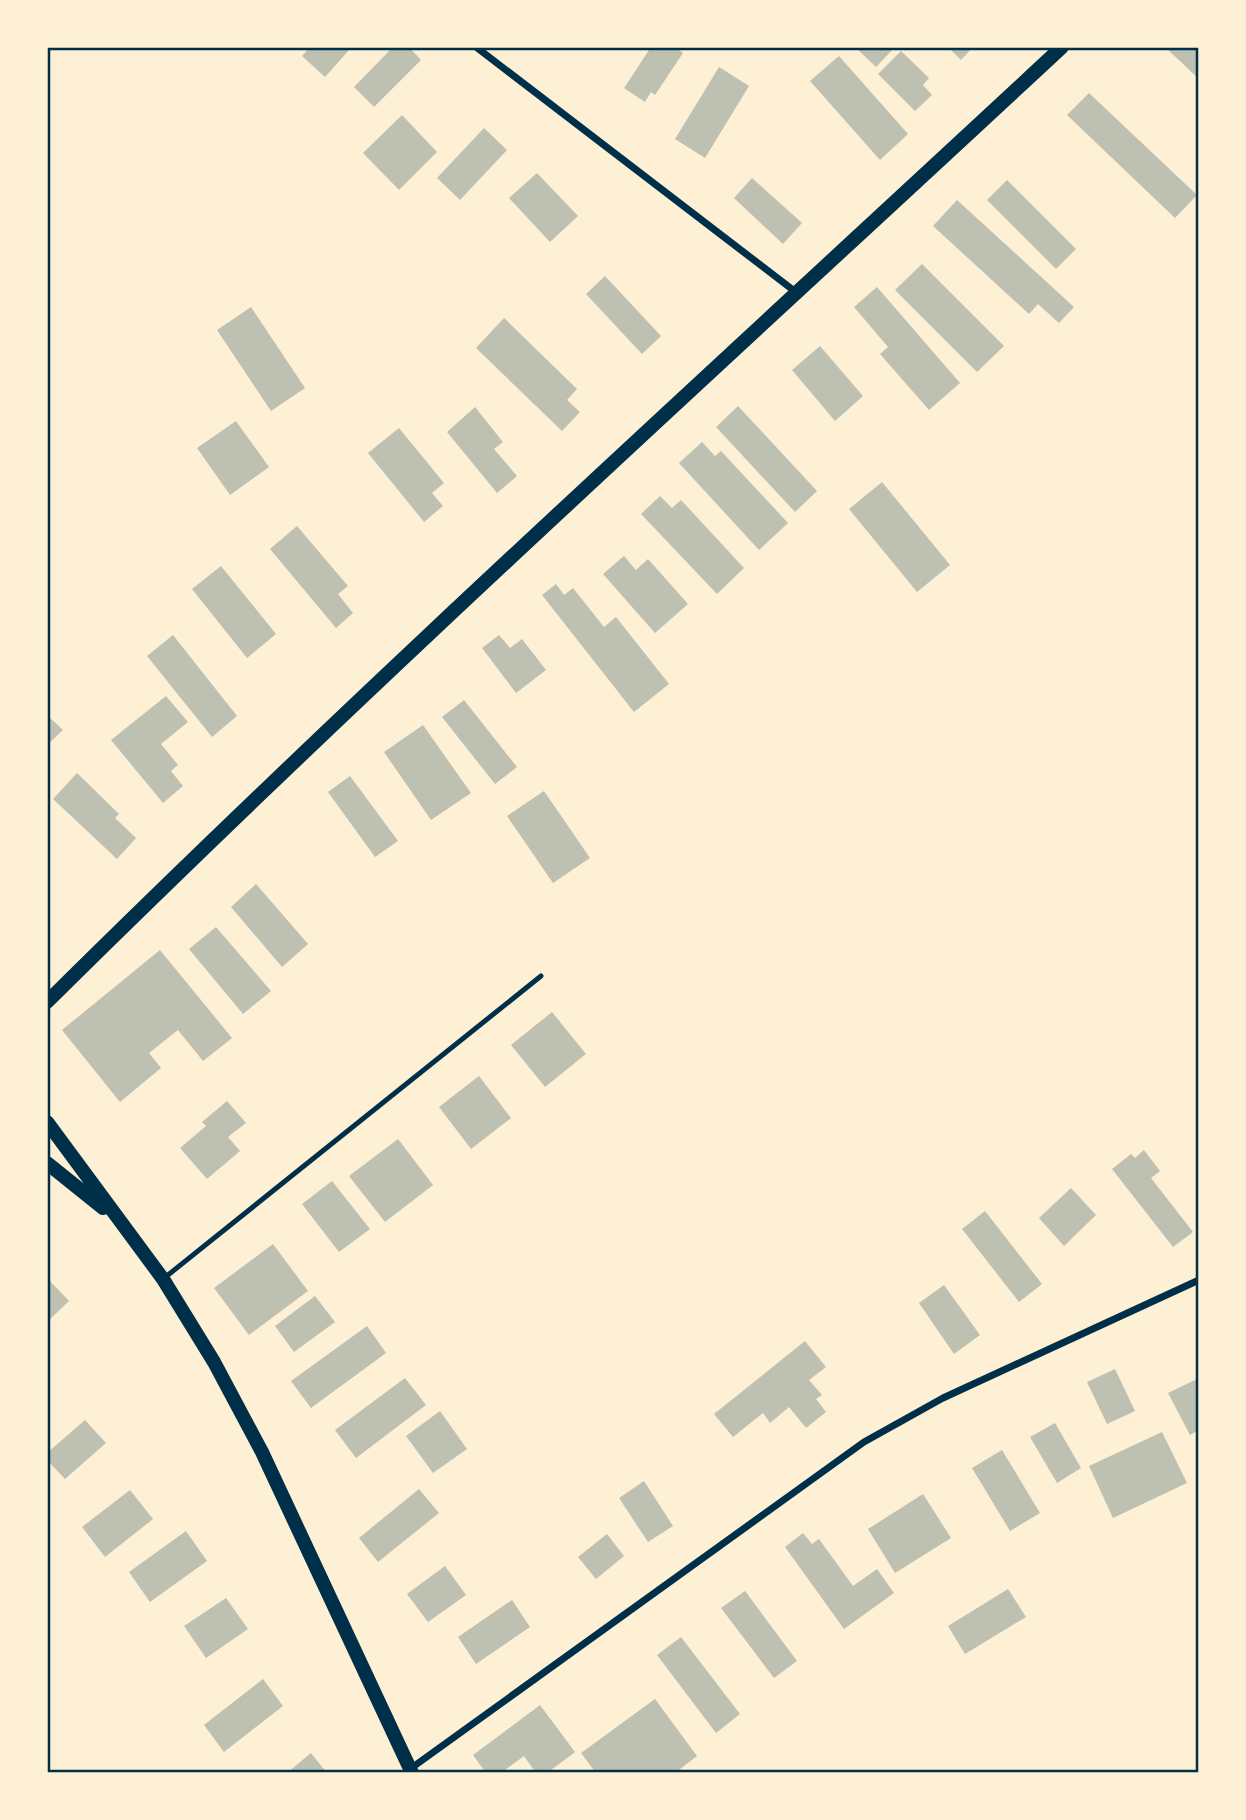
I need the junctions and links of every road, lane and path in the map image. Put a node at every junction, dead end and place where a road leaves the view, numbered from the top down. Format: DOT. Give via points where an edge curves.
graph roads {
  1 [pos="476,47"];
  2 [pos="1062,47"];
  3 [pos="797,293"];
  4 [pos="541,976"];
  5 [pos="47,1002"];
  6 [pos="47,1122"];
  7 [pos="47,1163"];
  8 [pos="125,1228"];
  9 [pos="163,1279"];
  10 [pos="1199,1280"];
  11 [pos="411,1771"];
  1 -- 3 [label="street"];
  2 -- 3 [label="main road"];
  3 -- 5 [label="main road" via="390,672"];
  4 -- 9 [label="lane"];
  6 -- 8 [label="main road"];
  7 -- 8 [label="main road"];
  8 -- 9 [label="main road"];
  9 -- 11 [label="main road" via="262,1452"];
  10 -- 11 [label="street" via="943,1398 863,1442"];
}
